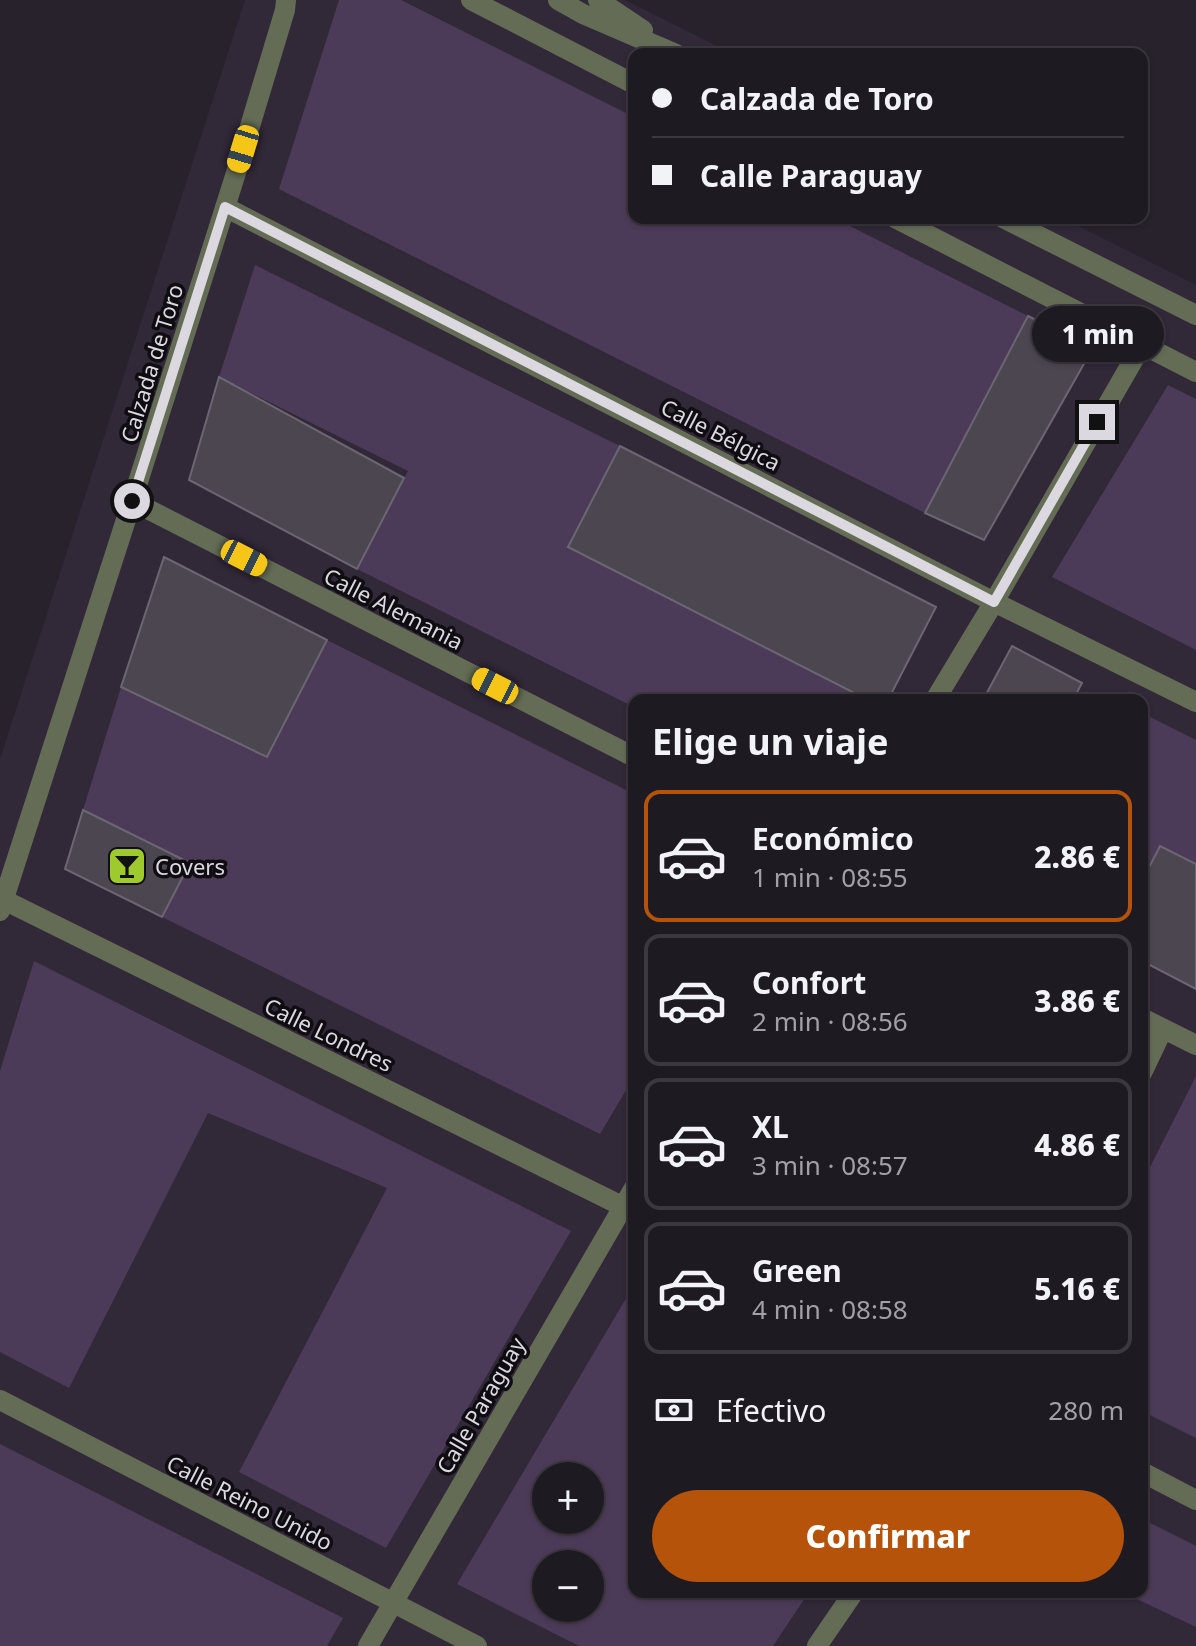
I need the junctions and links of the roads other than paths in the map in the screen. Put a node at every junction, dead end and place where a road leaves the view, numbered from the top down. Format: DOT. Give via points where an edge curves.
graph roads {
  1 [pos="471,0"];
  2 [pos="558,0"];
  3 [pos="598,0"];
  4 [pos="288,3"];
  5 [pos="664,48"];
  6 [pos="669,48"];
  7 [pos="628,81"];
  8 [pos="225,207"];
  9 [pos="907,224"];
  10 [pos="1015,224"];
  11 [pos="1196,315"];
  12 [pos="1142,345"];
  13 [pos="1196,372"];
  14 [pos="132,501"];
  15 [pos="994,602"];
  16 [pos="939,694"];
  17 [pos="1196,702"];
  18 [pos="628,754"];
  19 [pos="2,906"];
  20 [pos="1148,1021"];
  21 [pos="1163,1029"];
  22 [pos="1196,1045"];
  23 [pos="1148,1060"];
  24 [pos="628,1201"];
  25 [pos="628,1205"];
  26 [pos="0,1400"];
  27 [pos="1148,1475"];
  28 [pos="1196,1500"];
  29 [pos="850,1598"];
  30 [pos="394,1602"];
  31 [pos="368,1646"];
  32 [pos="477,1646"];
  33 [pos="817,1646"];
  1 -- 7 [label="street"];
  2 -- 5 [label="street"];
  3 -- 6 [label="street"];
  4 -- 8 [label="street, Calzada de Toro"];
  8 -- 14 [label="street, Calzada de Toro"];
  8 -- 15 [label="street, Calle Bélgica"];
  9 -- 12 [label="street"];
  10 -- 11 [label="street"];
  12 -- 13 [label="street"];
  12 -- 15 [label="street"];
  14 -- 18 [label="street, Calle Alemania"];
  14 -- 19 [label="street, Calzada de Toro"];
  15 -- 16 [label="street"];
  15 -- 17 [label="street, Calle Bélgica"];
  19 -- 24 [label="street, Calle Londres"];
  20 -- 21 [label="street"];
  21 -- 22 [label="street"];
  21 -- 23 [label="street"];
  25 -- 30 [label="street, Calle Paraguay"];
  26 -- 30 [label="street, Calle Reino Unido"];
  27 -- 28 [label="street"];
  29 -- 33 [label="street"];
  30 -- 31 [label="street, Calle Paraguay"];
  30 -- 32 [label="street, Calle Reino Unido"];
}
